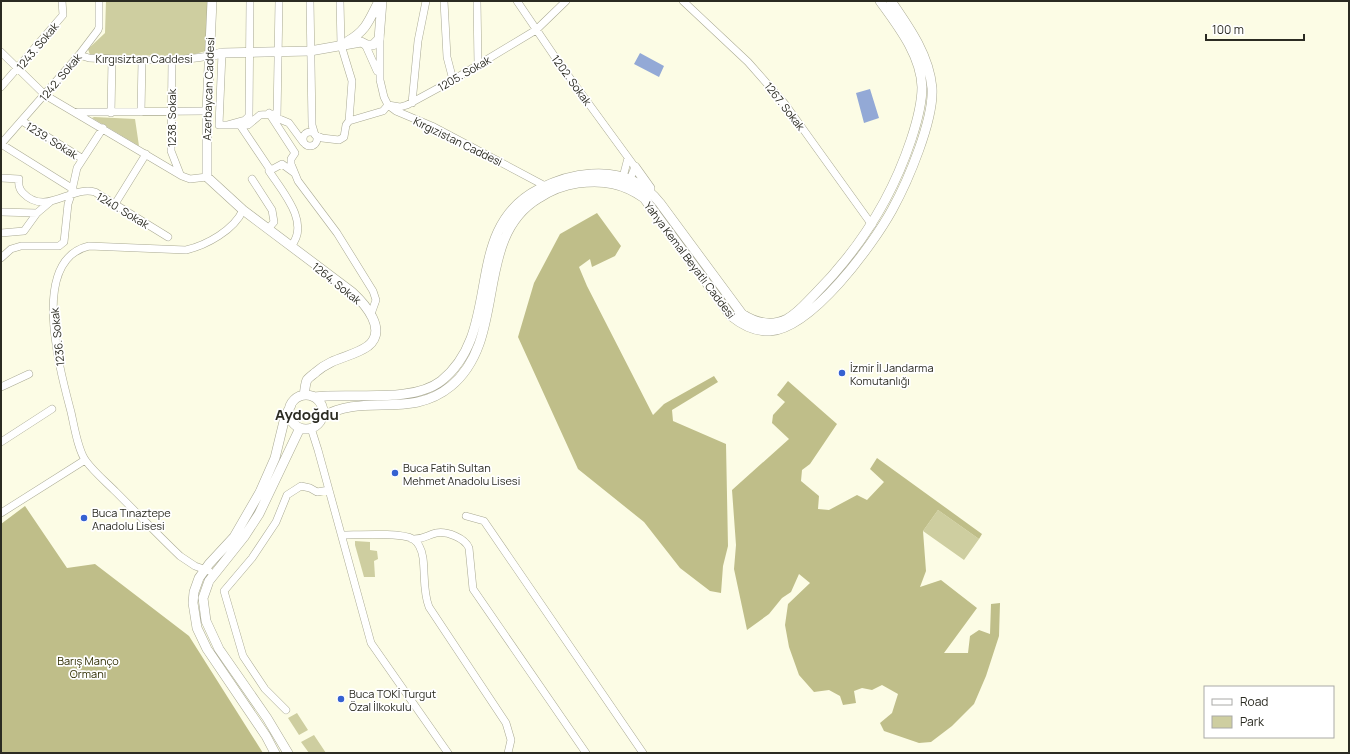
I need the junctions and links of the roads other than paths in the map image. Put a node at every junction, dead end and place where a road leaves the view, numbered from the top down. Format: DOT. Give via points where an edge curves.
graph roads {
  1 [pos="62,1"];
  2 [pos="99,1"];
  3 [pos="212,1"];
  4 [pos="250,1"];
  5 [pos="279,1"];
  6 [pos="310,1"];
  7 [pos="340,1"];
  8 [pos="381,1"];
  9 [pos="426,1"];
  10 [pos="444,1"];
  11 [pos="477,1"];
  12 [pos="517,1"];
  13 [pos="566,1"];
  14 [pos="880,1"];
  15 [pos="891,1"];
  16 [pos="684,2"];
  17 [pos="363,30"];
  18 [pos="536,30"];
  19 [pos="380,36"];
  20 [pos="365,44"];
  21 [pos="341,45"];
  22 [pos="278,51"];
  23 [pos="310,51"];
  24 [pos="1,52"];
  25 [pos="222,52"];
  26 [pos="249,52"];
  27 [pos="79,55"];
  28 [pos="209,56"];
  29 [pos="112,59"];
  30 [pos="142,60"];
  31 [pos="172,60"];
  32 [pos="478,65"];
  33 [pos="18,68"];
  34 [pos="380,80"];
  35 [pos="453,80"];
  36 [pos="1,87"];
  37 [pos="45,94"];
  38 [pos="412,102"];
  39 [pos="388,105"];
  40 [pos="171,111"];
  41 [pos="207,111"];
  42 [pos="78,112"];
  43 [pos="141,112"];
  44 [pos="112,113"];
  45 [pos="269,113"];
  46 [pos="277,114"];
  47 [pos="22,121"];
  48 [pos="349,121"];
  49 [pos="227,125"];
  50 [pos="240,125"];
  51 [pos="103,128"];
  52 [pos="315,135"];
  53 [pos="303,142"];
  54 [pos="1,144"];
  55 [pos="146,154"];
  56 [pos="628,158"];
  57 [pos="83,159"];
  58 [pos="635,167"];
  59 [pos="269,170"];
  60 [pos="294,172"];
  61 [pos="180,174"];
  62 [pos="207,177"];
  63 [pos="1,178"];
  64 [pos="252,179"];
  65 [pos="625,182"];
  66 [pos="549,188"];
  67 [pos="72,192"];
  68 [pos="50,202"];
  69 [pos="660,203"];
  70 [pos="115,204"];
  71 [pos="243,210"];
  72 [pos="1,212"];
  73 [pos="37,213"];
  74 [pos="872,225"];
  75 [pos="268,228"];
  76 [pos="1,233"];
  77 [pos="168,237"];
  78 [pos="62,245"];
  79 [pos="291,246"];
  80 [pos="70,255"];
  81 [pos="1,258"];
  82 [pos="370,314"];
  83 [pos="29,374"];
  84 [pos="1,386"];
  85 [pos="304,396"];
  86 [pos="314,397"];
  87 [pos="291,405"];
  88 [pos="52,409"];
  89 [pos="322,417"];
  90 [pos="300,428"];
  91 [pos="311,428"];
  92 [pos="1,442"];
  93 [pos="85,460"];
  94 [pos="329,490"];
  95 [pos="1,513"];
  96 [pos="466,516"];
  97 [pos="342,535"];
  98 [pos="412,539"];
  99 [pos="205,570"];
  100 [pos="216,573"];
  101 [pos="286,710"];
  102 [pos="275,753"];
  103 [pos="288,753"];
  104 [pos="448,753"];
  105 [pos="508,753"];
  106 [pos="586,753"];
  107 [pos="643,753"];
  1 -- 33 [label="street, 1243. Sokak" via="63,14"];
  2 -- 27 [label="street, 1242. Sokak" via="100,27"];
  3 -- 28 [label="main road, Azerbaycan Caddesi"];
  4 -- 26 [label="street"];
  5 -- 22 [label="street"];
  6 -- 23 [label="street"];
  7 -- 21 [label="street"];
  8 -- 17 [label="main road"];
  8 -- 19 [label="main road"];
  9 -- 38 [label="street" via="418,40"];
  10 -- 35 [label="street" via="447,57"];
  11 -- 32 [label="street"];
  12 -- 18 [label="street, 1202. Sokak"];
  13 -- 18 [label="street, 1205. Sokak"];
  14 -- 74 [label="main road, Yahya Kemal Beyatlı Caddesi" via="914,54 920,70 922,93 918,117 906,155 882,209"];
  15 -- 65 [label="main road, Yahya Kemal Beyatlı Caddesi" via="917,42 929,69 932,96 930,116 918,150 886,220 849,270 825,297 795,323 775,330 761,331 747,327 737,320 648,203"];
  16 -- 74 [label="street, 1267. Sokak" via="748,62 785,104"];
  17 -- 19 [label="main road" via="372,27 378,30"];
  17 -- 20 [label="main road" via="361,35"];
  17 -- 21 [label="main road"];
  18 -- 32 [label="street, 1205. Sokak"];
  18 -- 56 [label="street, 1202. Sokak"];
  19 -- 20 [label="main road" via="378,42 373,45"];
  19 -- 34 [label="street"];
  20 -- 21 [label="main road" via="361,42"];
  20 -- 34 [label="street"];
  21 -- 23 [label="main road"];
  21 -- 48 [label="street" via="352,81"];
  22 -- 23 [label="main road"];
  22 -- 26 [label="main road"];
  22 -- 46 [label="street"];
  23 -- 52 [label="street" via="312,125"];
  24 -- 33 [label="street"];
  25 -- 26 [label="main road"];
  25 -- 28 [label="main road"];
  25 -- 49 [label="street" via="219,125"];
  26 -- 49 [label="street" via="249,116 245,120"];
  27 -- 29 [label="street, Kırgısiztan Caddesi"];
  27 -- 37 [label="street, 1242. Sokak"];
  28 -- 31 [label="street, Kırgısiztan Caddesi"];
  28 -- 41 [label="main road, Azerbaycan Caddesi"];
  29 -- 30 [label="street, Kırgısiztan Caddesi"];
  29 -- 44 [label="street"];
  30 -- 31 [label="street, Kırgısiztan Caddesi"];
  30 -- 43 [label="street"];
  31 -- 40 [label="street, 1238. Sokak"];
  32 -- 35 [label="street, 1205. Sokak"];
  33 -- 36 [label="street, 1243. Sokak"];
  33 -- 37 [label="street"];
  34 -- 39 [label="street"];
  35 -- 38 [label="street, 1205. Sokak"];
  37 -- 42 [label="street"];
  37 -- 47 [label="street, 1242. Sokak"];
  38 -- 39 [label="street, 1205. Sokak" via="400,107"];
  39 -- 48 [label="street" via="383,110"];
  39 -- 66 [label="street, Kırgızistan Caddesi"];
  40 -- 41 [label="street"];
  40 -- 43 [label="street"];
  40 -- 61 [label="street, 1238. Sokak" via="171,152"];
  41 -- 62 [label="main road, Azerbaycan Caddesi"];
  42 -- 44 [label="street"];
  42 -- 51 [label="street"];
  43 -- 44 [label="street"];
  45 -- 46 [label="street"];
  45 -- 50 [label="street" via="260,115 248,124"];
  45 -- 60 [label="street" via="295,153 291,159"];
  46 -- 53 [label="street" via="277,118 289,123"];
  47 -- 54 [label="street, 1242. Sokak"];
  47 -- 57 [label="street, 1239. Sokak"];
  48 -- 52 [label="street" via="342,140"];
  49 -- 50 [label="street"];
  50 -- 59 [label="street"];
  51 -- 55 [label="street"];
  51 -- 57 [label="street"];
  52 -- 53 [label="street" via="307,132"];
  52 -- 53 [label="street" via="316,142 313,145 308,146"];
  54 -- 67 [label="street"];
  55 -- 61 [label="street"];
  55 -- 70 [label="street"];
  56 -- 58 [label="street, 1202. Sokak"];
  56 -- 65 [label="street"];
  57 -- 67 [label="street" via="77,168"];
  58 -- 65 [label="street"];
  58 -- 69 [label="main road"];
  59 -- 60 [label="street" via="282,164"];
  59 -- 79 [label="street" via="292,206 298,221 298,238"];
  60 -- 82 [label="street" via="302,188 337,233 373,292 376,300"];
  61 -- 62 [label="street" via="190,179"];
  62 -- 71 [label="main road, 1264. Sokak"];
  63 -- 68 [label="street" via="19,179 19,187 26,196 36,202"];
  64 -- 75 [label="street" via="273,213 274,222"];
  65 -- 66 [label="main road, Yahya Kemal Beyatlı Caddesi" via="591,182"];
  65 -- 69 [label="main road, Yahya Kemal Beyatlı Caddesi" via="647,189"];
  66 -- 86 [label="main road, Yahya Kemal Beyatlı Caddesi" via="532,193 517,204 500,224 493,241 472,338 447,375 435,385 411,394"];
  66 -- 89 [label="main road, Yahya Kemal Beyatlı Caddesi" via="517,217 508,231 479,344 472,361 456,381 436,397 421,403 345,407"];
  67 -- 68 [label="street, 1240. Sokak"];
  67 -- 70 [label="street, 1240. Sokak" via="88,190"];
  67 -- 78 [label="street"];
  68 -- 73 [label="street"];
  69 -- 74 [label="main road, Yahya Kemal Beyatlı Caddesi" via="735,306 748,318 763,323 787,319 801,308 834,274"];
  70 -- 77 [label="street, 1240. Sokak"];
  71 -- 75 [label="main road, 1264. Sokak"];
  71 -- 80 [label="street, 1236. Sokak" via="227,229 194,248 186,250 89,246 80,248"];
  72 -- 73 [label="street"];
  73 -- 76 [label="street" via="24,231"];
  75 -- 79 [label="main road, 1264. Sokak"];
  78 -- 80 [label="street"];
  78 -- 81 [label="street" via="21,246 11,249"];
  79 -- 82 [label="main road, 1264. Sokak" via="352,292"];
  80 -- 93 [label="street, 1236. Sokak" via="54,284 54,315 58,361"];
  82 -- 85 [label="main road, 1264. Sokak" via="376,328 371,343 330,362 319,370 307,380"];
  83 -- 84 [label="street"];
  85 -- 86 [label="main road"];
  85 -- 87 [label="main road" via="294,400"];
  86 -- 89 [label="main road" via="322,406"];
  87 -- 90 [label="main road" via="289,410 292,421"];
  87 -- 99 [label="main road" via="285,416 275,458 255,503 234,536"];
  88 -- 92 [label="street"];
  89 -- 91 [label="main road" via="320,422"];
  90 -- 91 [label="main road"];
  90 -- 100 [label="main road" via="259,514"];
  91 -- 94 [label="street"];
  93 -- 95 [label="street"];
  93 -- 99 [label="street, 1236. Sokak" via="180,556"];
  94 -- 97 [label="street"];
  94 -- 101 [label="street" via="317,492 301,486 290,492 276,522 252,558 224,591 243,656 265,689"];
  96 -- 107 [label="street" via="484,521"];
  97 -- 98 [label="street" via="397,536"];
  97 -- 104 [label="street" via="373,646"];
  98 -- 105 [label="street" via="422,552 430,611 506,723 510,736"];
  98 -- 106 [label="street" via="422,539 440,533 461,538 466,542 469,548 473,588"];
  99 -- 100 [label="street, 1236. Sokak"];
  99 -- 102 [label="main road" via="197,583 193,597 197,628 211,655"];
  100 -- 103 [label="main road" via="207,585 203,598 210,630 219,649"];
}
